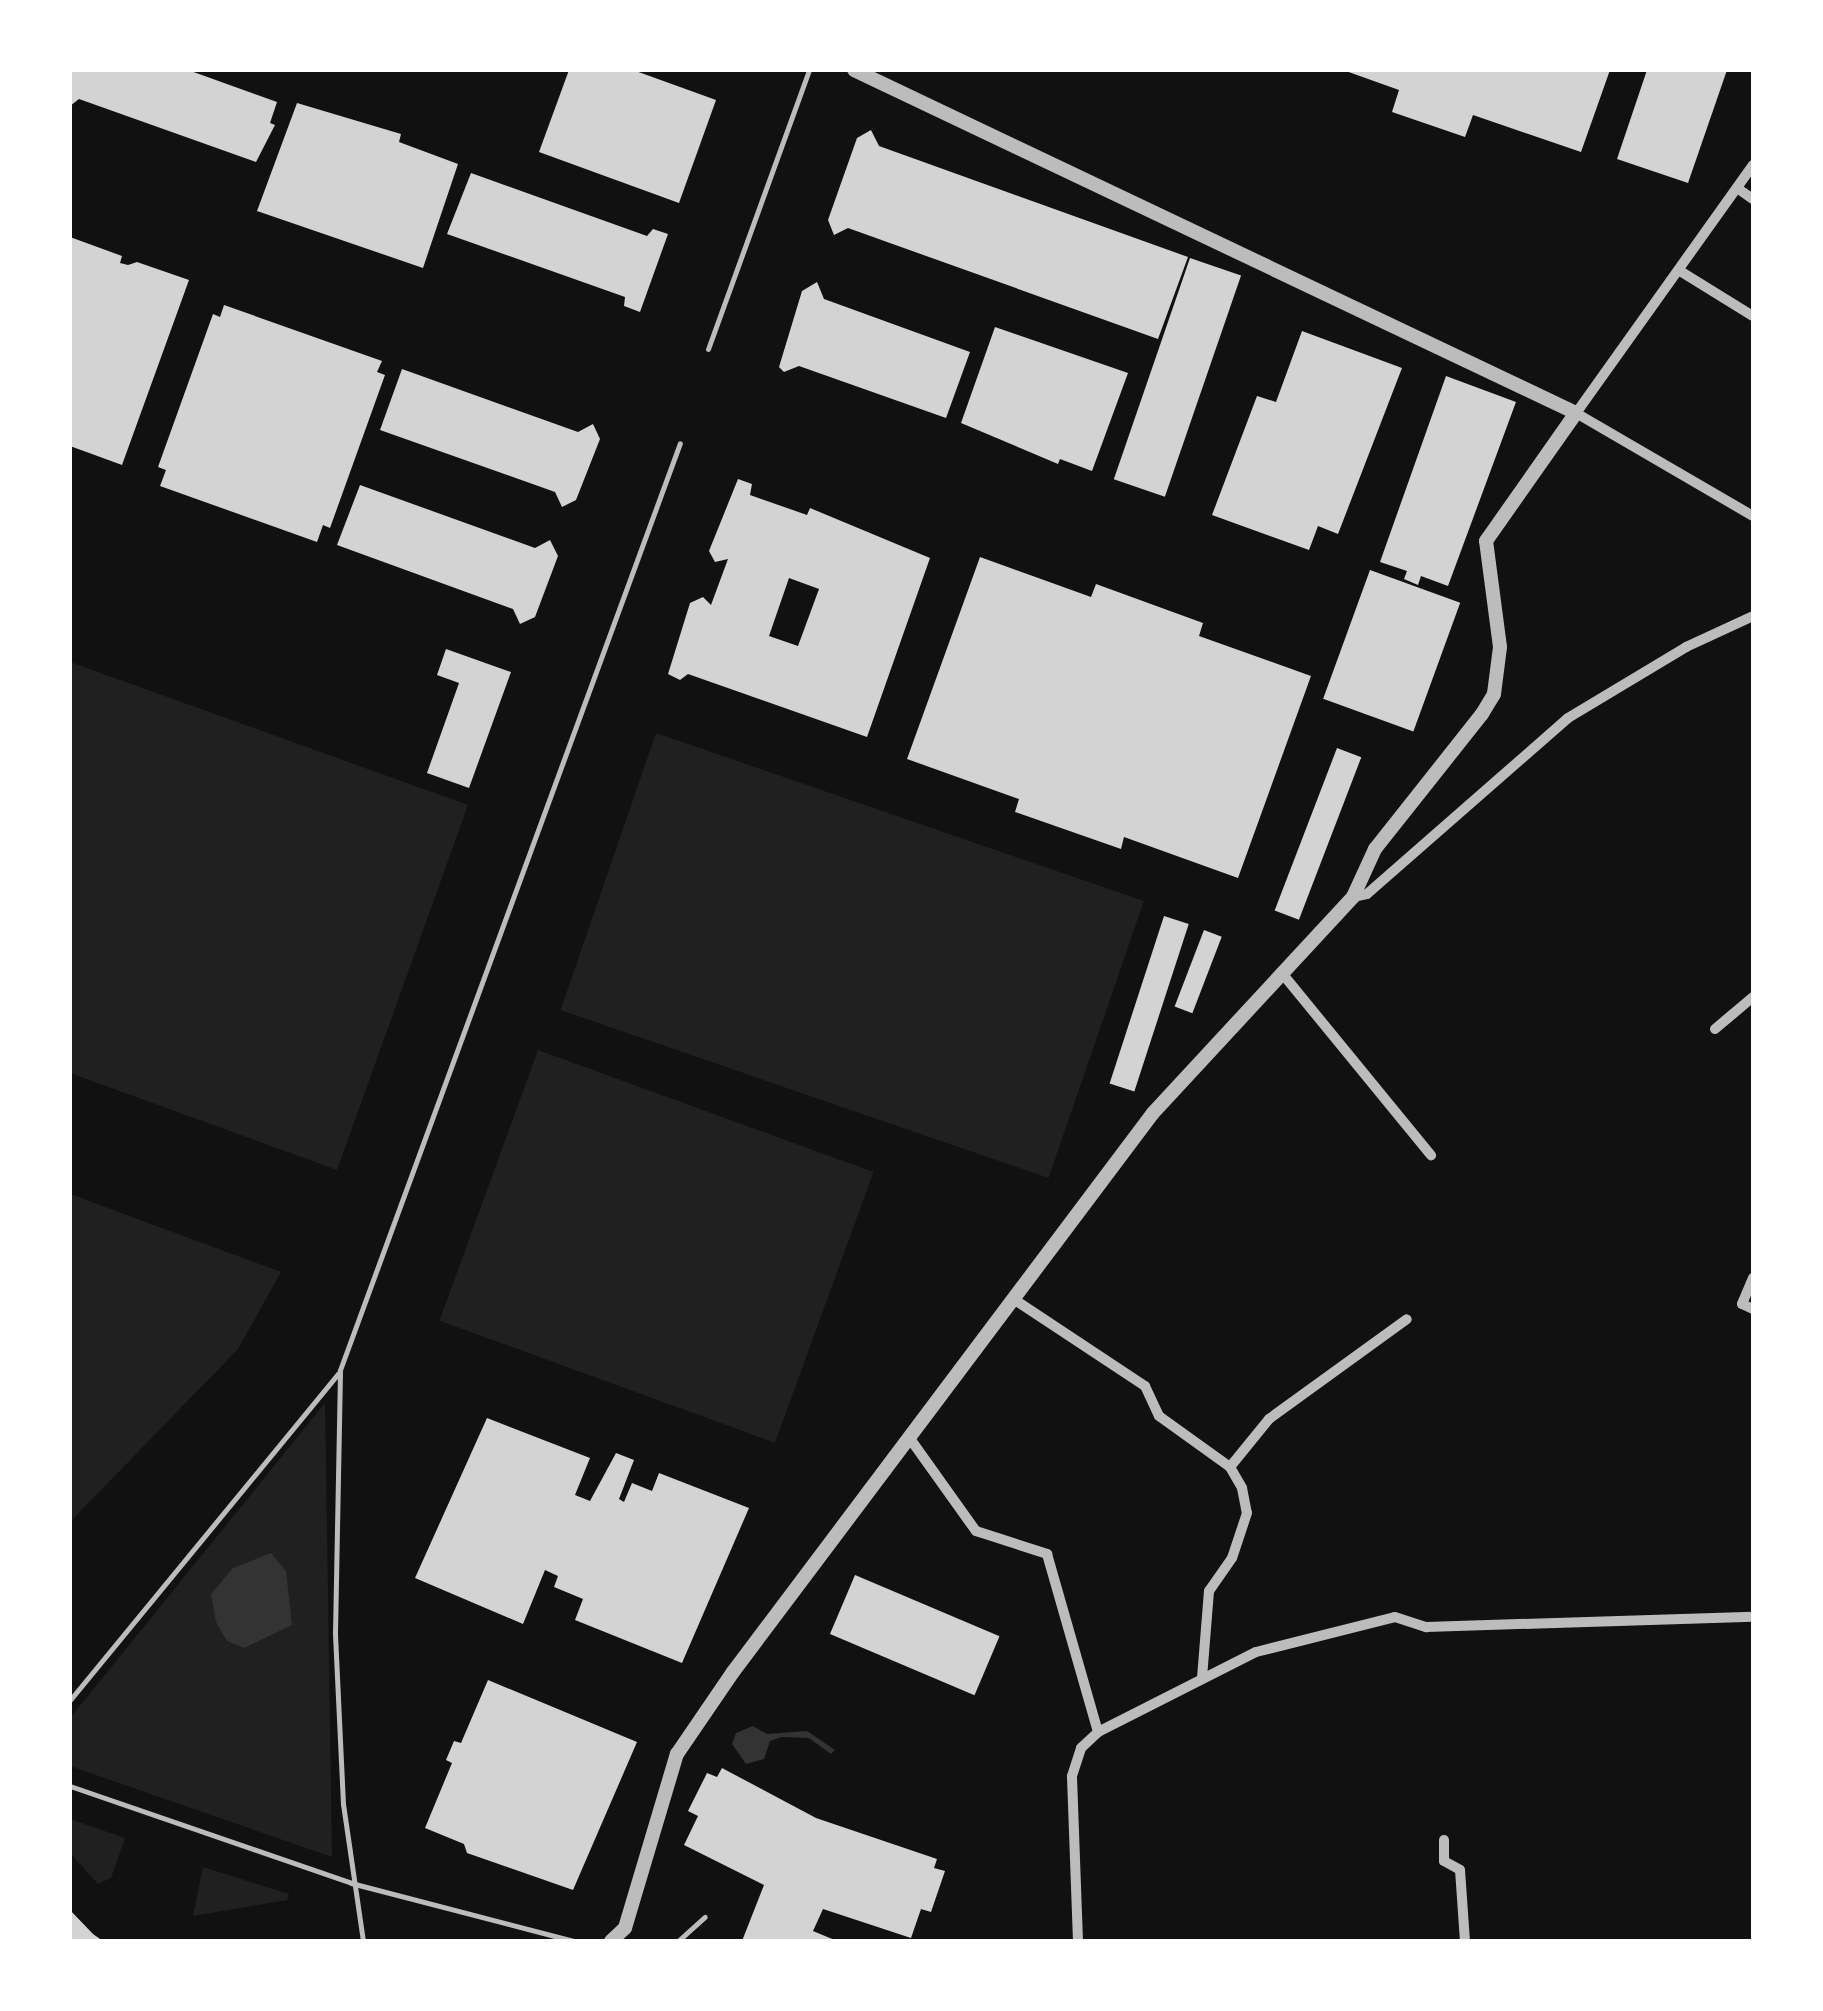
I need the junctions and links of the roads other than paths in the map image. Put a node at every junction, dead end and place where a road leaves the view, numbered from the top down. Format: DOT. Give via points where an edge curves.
graph roads {
  1 [pos="809,70"];
  2 [pos="854,70"];
  3 [pos="1753,165"];
  4 [pos="1737,188"];
  5 [pos="1753,199"];
  6 [pos="1680,271"];
  7 [pos="1753,316"];
  8 [pos="708,349"];
  9 [pos="1576,413"];
  10 [pos="680,443"];
  11 [pos="1753,516"];
  12 [pos="1753,616"];
  13 [pos="1353,897"];
  14 [pos="1281,972"];
  15 [pos="1753,996"];
  16 [pos="1715,1028"];
  17 [pos="1431,1156"];
  18 [pos="1753,1278"];
  19 [pos="1016,1300"];
  20 [pos="1753,1309"];
  21 [pos="1407,1319"];
  22 [pos="340,1370"];
  23 [pos="911,1440"];
  24 [pos="1230,1466"];
  25 [pos="1753,1616"];
  26 [pos="1202,1678"];
  27 [pos="70,1700"];
  28 [pos="1098,1732"];
  29 [pos="70,1786"];
  30 [pos="1444,1840"];
  31 [pos="351,1883"];
  32 [pos="705,1917"];
  33 [pos="364,1941"];
  34 [pos="573,1941"];
  35 [pos="611,1941"];
  36 [pos="678,1941"];
  37 [pos="1078,1941"];
  38 [pos="1465,1941"];
  1 -- 8 [label="lane"];
  2 -- 9 [label="street"];
  3 -- 4 [label="street"];
  4 -- 5 [label="street"];
  4 -- 6 [label="street"];
  6 -- 7 [label="street"];
  6 -- 9 [label="street"];
  9 -- 11 [label="street"];
  9 -- 13 [label="street" via="1486,541 1500,647 1494,694 1375,850"];
  10 -- 22 [label="lane"];
  12 -- 13 [label="street" via="1568,718 1367,894"];
  13 -- 14 [label="street"];
  14 -- 17 [label="street"];
  14 -- 19 [label="street" via="1153,1113"];
  15 -- 16 [label="street"];
  18 -- 20 [label="street" via="1742,1304"];
  19 -- 23 [label="street"];
  19 -- 24 [label="street" via="1145,1386 1158,1416"];
  21 -- 24 [label="street" via="1269,1419"];
  22 -- 27 [label="lane"];
  22 -- 31 [label="lane" via="335,1633"];
  23 -- 28 [label="street" via="976,1531 1047,1554"];
  23 -- 35 [label="street" via="676,1754 625,1928"];
  24 -- 26 [label="street" via="1246,1513 1232,1558 1210,1592"];
  25 -- 26 [label="street" via="1426,1627 1395,1618 1256,1652"];
  26 -- 28 [label="street"];
  28 -- 37 [label="street" via="1081,1748 1072,1776"];
  29 -- 31 [label="lane"];
  30 -- 38 [label="street" via="1444,1861 1460,1870"];
  31 -- 33 [label="lane"];
  31 -- 34 [label="lane"];
  32 -- 36 [label="lane"];
}
